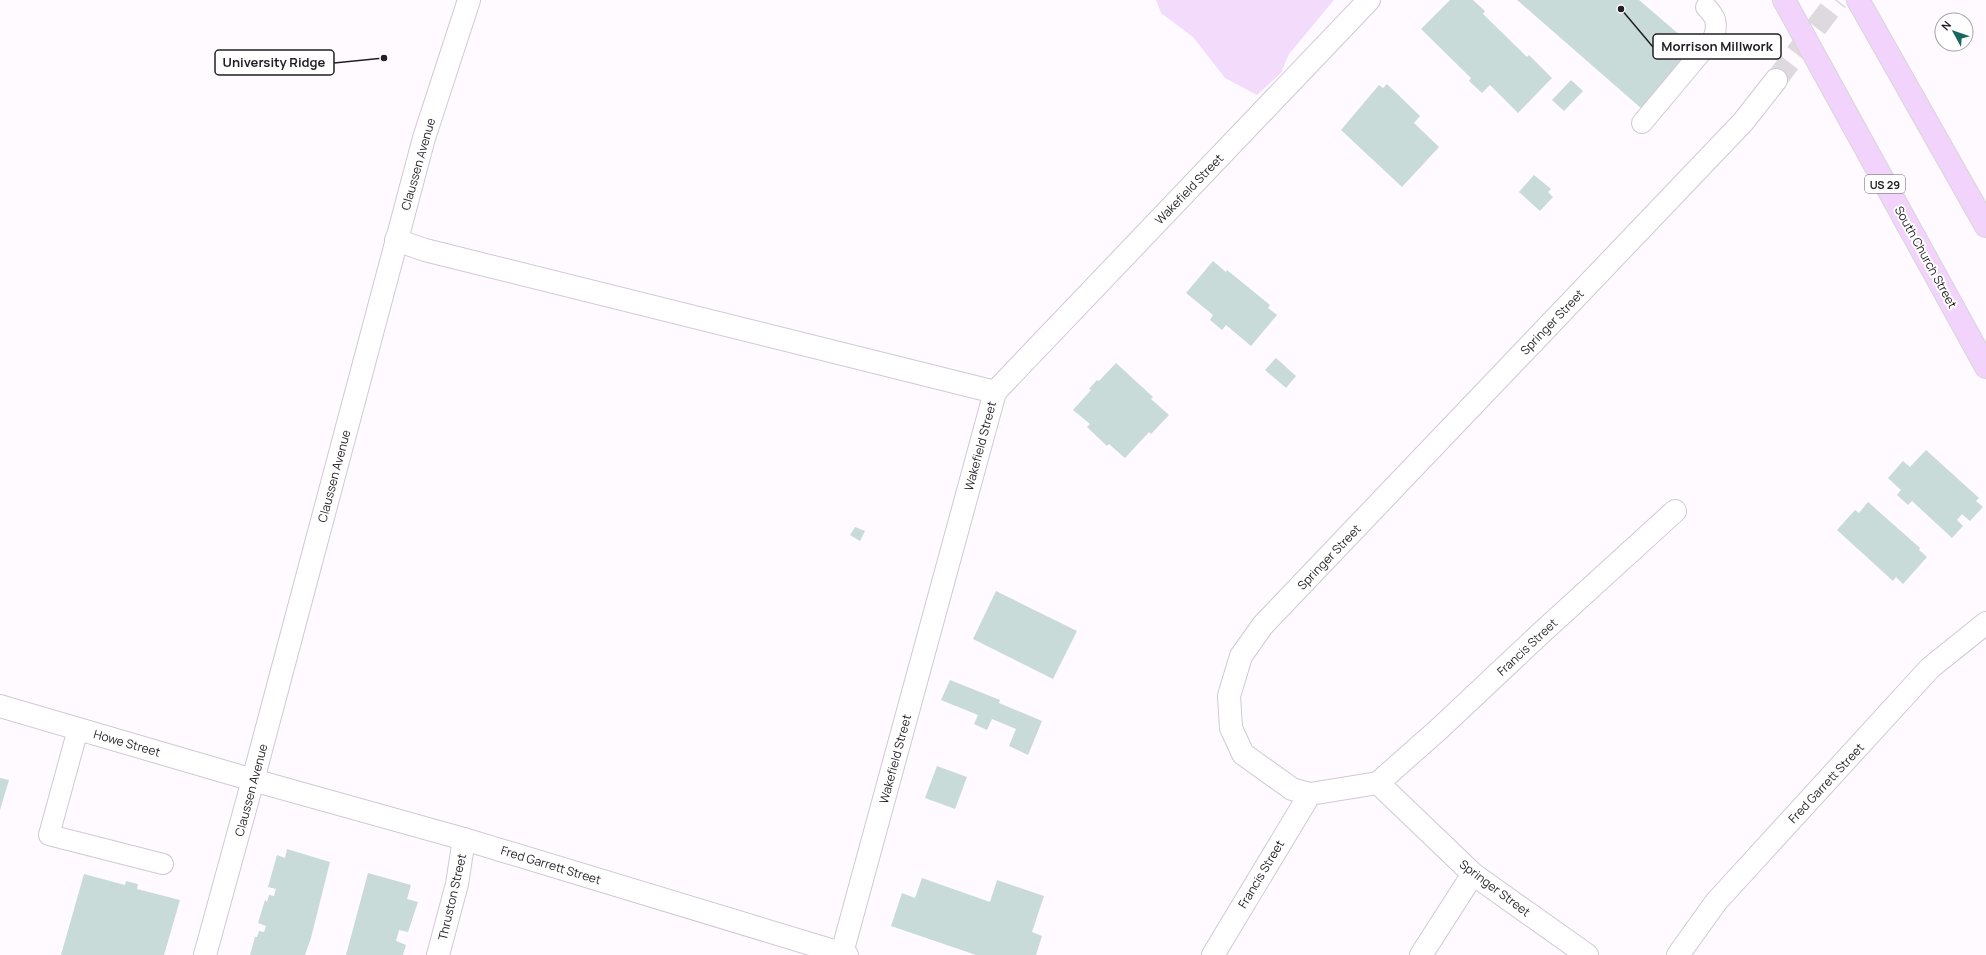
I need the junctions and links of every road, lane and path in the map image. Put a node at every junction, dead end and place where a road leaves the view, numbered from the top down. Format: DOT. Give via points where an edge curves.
graph roads {
  1 [pos="469,0"];
  2 [pos="1369,0"];
  3 [pos="1784,0"];
  4 [pos="1858,0"];
  5 [pos="1708,2"];
  6 [pos="1776,80"];
  7 [pos="1642,124"];
  8 [pos="1986,226"];
  9 [pos="396,240"];
  10 [pos="1986,367"];
  11 [pos="995,392"];
  12 [pos="1675,511"];
  13 [pos="1986,623"];
  14 [pos="0,706"];
  15 [pos="78,729"];
  16 [pos="253,780"];
  17 [pos="1378,783"];
  18 [pos="1310,794"];
  19 [pos="464,839"];
  20 [pos="163,864"];
  21 [pos="1473,874"];
  22 [pos="844,954"];
  23 [pos="205,955"];
  24 [pos="438,955"];
  25 [pos="1213,955"];
  26 [pos="1421,955"];
  27 [pos="1587,955"];
  28 [pos="1678,955"];
  1 -- 9 [label="street, Claussen Avenue" via="424,138"];
  2 -- 11 [label="street, Wakefield Street"];
  3 -- 10 [label="main road, South Church Street / US 29"];
  4 -- 8 [label="main road"];
  5 -- 7 [label="lane" via="1716,18 1714,37"];
  6 -- 18 [label="street, Springer Street" via="1743,122 1263,626 1241,656 1229,696 1230,728 1243,754 1292,789"];
  9 -- 11 [label="street" via="425,250"];
  9 -- 16 [label="street, Claussen Avenue"];
  11 -- 22 [label="street, Wakefield Street"];
  12 -- 17 [label="street, Francis Street"];
  13 -- 28 [label="street, Fred Garrett Street" via="1930,668 1716,902"];
  14 -- 15 [label="street, Howe Street"];
  15 -- 16 [label="street, Howe Street"];
  15 -- 20 [label="lane" via="49,835"];
  16 -- 19 [label="street, Fred Garrett Street"];
  16 -- 23 [label="street, Claussen Avenue"];
  17 -- 18 [label="street, Springer Street"];
  17 -- 21 [label="street, Springer Street"];
  18 -- 25 [label="street, Francis Street"];
  19 -- 22 [label="street, Fred Garrett Street"];
  19 -- 24 [label="street, Thruston Street" via="457,884"];
  21 -- 26 [label="street"];
  21 -- 27 [label="street, Springer Street"];
}
